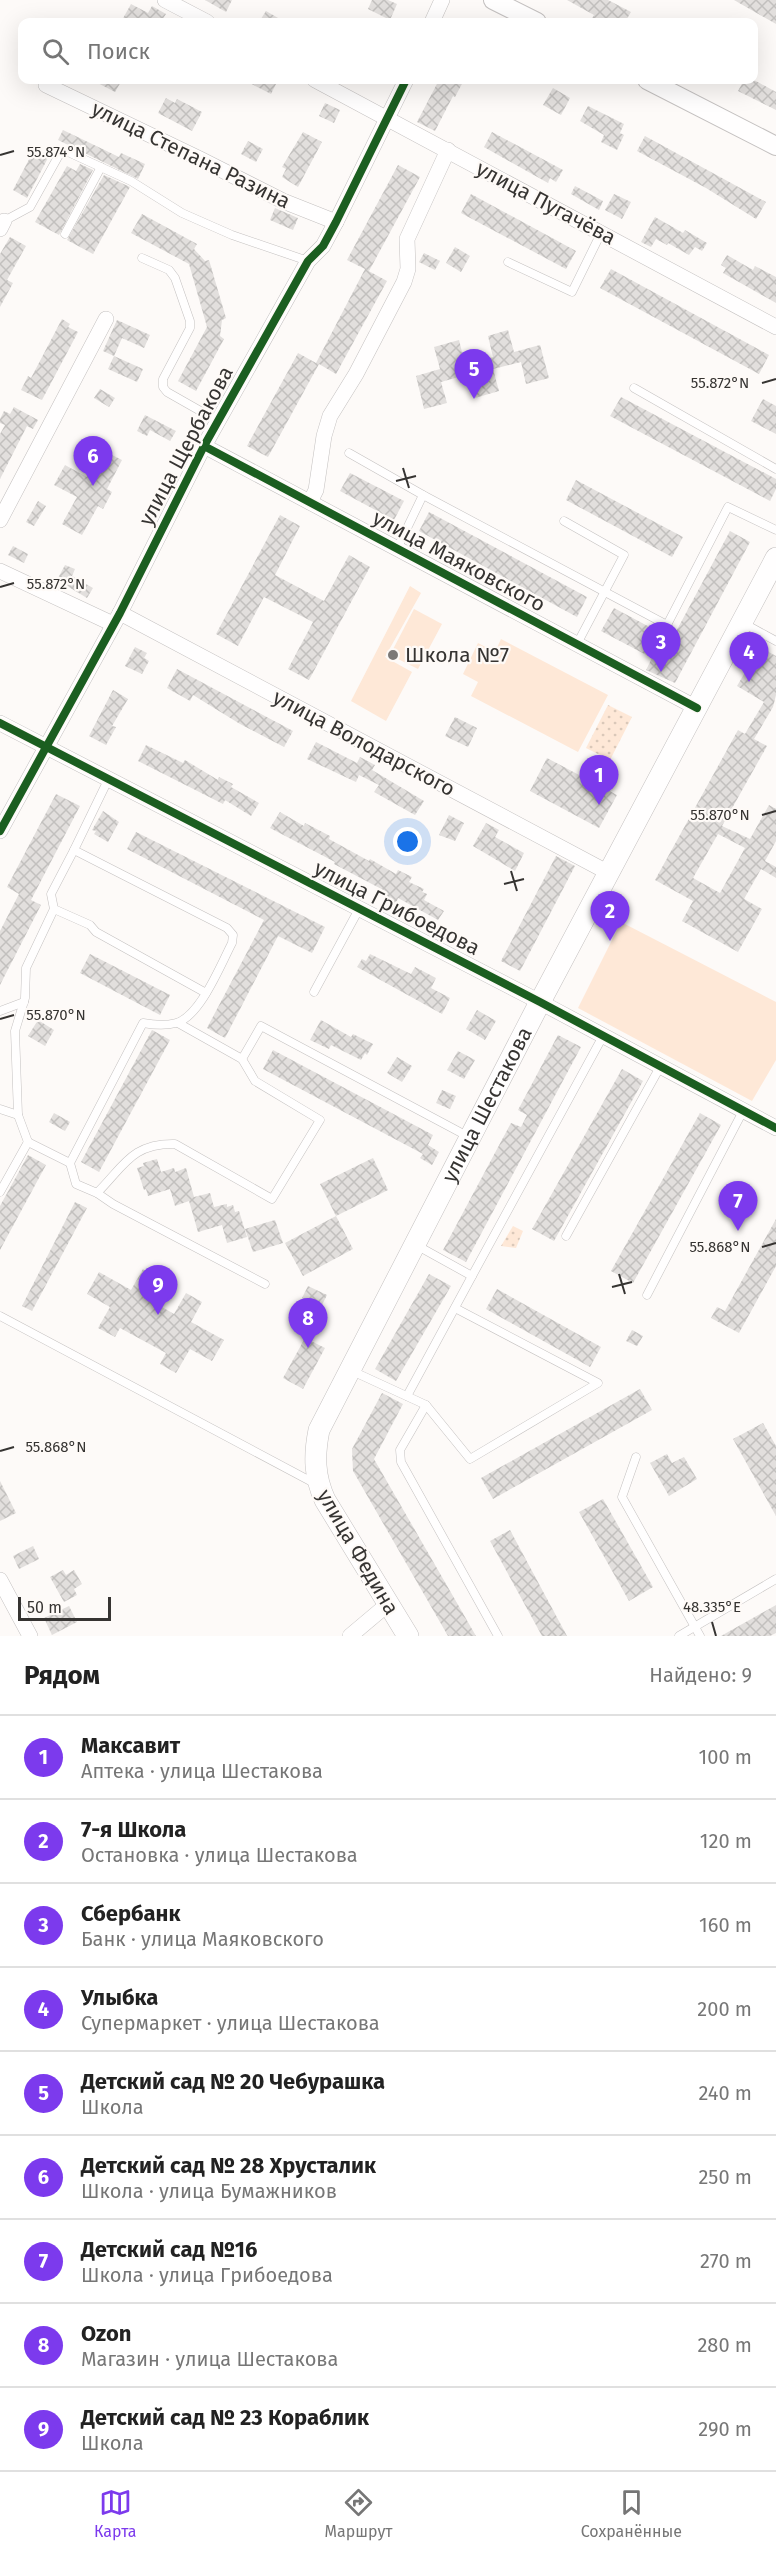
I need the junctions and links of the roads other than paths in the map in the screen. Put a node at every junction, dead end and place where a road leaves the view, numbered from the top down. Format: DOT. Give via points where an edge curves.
graph roads {
  1 [pos="165,0"];
  2 [pos="442,0"];
  3 [pos="493,0"];
  4 [pos="199,18"];
  5 [pos="434,18"];
  6 [pos="529,18"];
  7 [pos="323,84"];
  8 [pos="404,84"];
  9 [pos="655,84"];
  10 [pos="46,86"];
  11 [pos="389,118"];
  12 [pos="776,146"];
  13 [pos="448,150"];
  14 [pos="100,167"];
  15 [pos="336,222"];
  16 [pos="2,225"];
  17 [pos="601,233"];
  18 [pos="65,234"];
  19 [pos="142,258"];
  20 [pos="308,261"];
  21 [pos="508,262"];
  22 [pos="106,318"];
  23 [pos="776,327"];
  24 [pos="634,388"];
  25 [pos="218,421"];
  26 [pos="204,446"];
  27 [pos="349,453"];
  28 [pos="776,469"];
  29 [pos="423,495"];
  30 [pos="310,502"];
  31 [pos="0,519"];
  32 [pos="564,521"];
  33 [pos="776,530"];
  34 [pos="397,549"];
  35 [pos="776,558"];
  36 [pos="0,571"];
  37 [pos="604,592"];
  38 [pos="116,618"];
  39 [pos="742,622"];
  40 [pos="776,641"];
  41 [pos="577,644"];
  42 [pos="696,708"];
  43 [pos="0,723"];
  44 [pos="45,747"];
  45 [pos="108,780"];
  46 [pos="0,831"];
  47 [pos="74,850"];
  48 [pos="609,873"];
  49 [pos="54,909"];
  50 [pos="359,909"];
  51 [pos="314,992"];
  52 [pos="206,993"];
  53 [pos="24,1002"];
  54 [pos="540,1002"];
  55 [pos="0,1011"];
  56 [pos="178,1023"];
  57 [pos="603,1036"];
  58 [pos="242,1059"];
  59 [pos="660,1066"];
  60 [pos="0,1109"];
  61 [pos="743,1111"];
  62 [pos="18,1115"];
  63 [pos="776,1128"];
  64 [pos="470,1137"];
  65 [pos="28,1142"];
  66 [pos="70,1163"];
  67 [pos="0,1192"];
  68 [pos="97,1193"];
  69 [pos="566,1236"];
  70 [pos="415,1245"];
  71 [pos="472,1276"];
  72 [pos="265,1284"];
  73 [pos="647,1295"];
  74 [pos="455,1308"];
  75 [pos="0,1316"];
  76 [pos="350,1371"];
  77 [pos="407,1396"];
  78 [pos="426,1405"];
  79 [pos="320,1430"];
  80 [pos="636,1457"];
  81 [pos="318,1485"];
  82 [pos="776,1579"];
  83 [pos="0,1580"];
  84 [pos="388,1604"];
  85 [pos="695,1627"];
  86 [pos="30,1636"];
  87 [pos="350,1636"];
  88 [pos="408,1636"];
  89 [pos="498,1636"];
  90 [pos="679,1636"];
  91 [pos="700,1636"];
  1 -- 4 [label="street"];
  2 -- 5 [label="street"];
  3 -- 6 [label="street"];
  7 -- 11 [label="street, улица Пугачёва"];
  8 -- 11 [label="street, улица Щербакова"];
  9 -- 12 [label="street"];
  10 -- 15 [label="street, улица Степана Разина" via="283,201"];
  11 -- 13 [label="street, улица Пугачёва"];
  11 -- 15 [label="street, улица Щербакова"];
  13 -- 17 [label="street, улица Пугачёва"];
  13 -- 30 [label="street" via="407,239 408,269 404,282 330,416 316,490"];
  14 -- 16 [label="lane" via="68,152 59,155 30,207"];
  14 -- 18 [label="lane"];
  14 -- 20 [label="lane" via="182,213"];
  15 -- 20 [label="street, улица Щербакова" via="323,246"];
  17 -- 21 [label="lane" via="573,292"];
  17 -- 23 [label="street, улица Пугачёва"];
  19 -- 25 [label="lane" via="168,270 175,278 190,321 163,379 163,387"];
  20 -- 25 [label="street, улица Щербакова"];
  22 -- 31 [label="street"];
  24 -- 28 [label="lane"];
  25 -- 26 [label="street, улица Щербакова"];
  26 -- 30 [label="street, улица Маяковского"];
  26 -- 38 [label="street, улица Щербакова"];
  27 -- 29 [label="lane"];
  29 -- 34 [label="lane"];
  29 -- 37 [label="lane"];
  30 -- 34 [label="street, улица Маяковского"];
  32 -- 37 [label="lane" via="624,555"];
  33 -- 37 [label="lane" via="728,507 667,625"];
  34 -- 41 [label="street, улица Маяковского"];
  35 -- 39 [label="main road, улица Шестакова"];
  36 -- 38 [label="street, улица Володарского"];
  37 -- 41 [label="lane"];
  38 -- 44 [label="street, улица Щербакова"];
  38 -- 48 [label="street, улица Володарского"];
  39 -- 40 [label="lane"];
  39 -- 42 [label="main road, улица Шестакова"];
  41 -- 42 [label="street, улица Маяковского"];
  42 -- 48 [label="main road, улица Шестакова"];
  43 -- 44 [label="street, улица Грибоедова"];
  44 -- 45 [label="street, улица Грибоедова"];
  44 -- 46 [label="street, улица Щербакова"];
  45 -- 47 [label="lane"];
  45 -- 50 [label="street, улица Грибоедова"];
  47 -- 49 [label="lane" via="51,894"];
  47 -- 52 [label="lane" via="227,927 233,935 232,943"];
  48 -- 54 [label="main road, улица Шестакова"];
  49 -- 52 [label="lane" via="90,925 96,932"];
  49 -- 53 [label="lane" via="26,968"];
  50 -- 51 [label="lane"];
  50 -- 54 [label="street, улица Грибоедова"];
  52 -- 56 [label="lane"];
  53 -- 55 [label="lane"];
  53 -- 62 [label="lane" via="15,1030"];
  54 -- 57 [label="street, улица Грибоедова"];
  54 -- 64 [label="main road, улица Шестакова"];
  56 -- 58 [label="lane"];
  56 -- 66 [label="lane" via="143,1023"];
  57 -- 59 [label="street, улица Грибоедова"];
  57 -- 71 [label="lane"];
  58 -- 64 [label="lane" via="261,1026"];
  58 -- 68 [label="lane" via="255,1081 320,1120 272,1199 175,1144 142,1148"];
  59 -- 61 [label="street, улица Грибоедова"];
  59 -- 69 [label="lane"];
  60 -- 62 [label="lane"];
  61 -- 63 [label="street, улица Грибоедова"];
  61 -- 73 [label="lane"];
  62 -- 65 [label="lane"];
  64 -- 70 [label="main road, улица Шестакова"];
  65 -- 66 [label="lane"];
  65 -- 67 [label="lane"];
  66 -- 68 [label="lane" via="76,1184"];
  68 -- 72 [label="lane"];
  70 -- 71 [label="lane"];
  70 -- 76 [label="main road, улица Шестакова"];
  71 -- 74 [label="lane"];
  74 -- 77 [label="lane"];
  74 -- 78 [label="lane" via="598,1383 470,1459"];
  75 -- 81 [label="lane"];
  76 -- 77 [label="lane"];
  76 -- 79 [label="main road, улица Шестакова"];
  77 -- 78 [label="lane"];
  78 -- 89 [label="lane" via="400,1450 401,1462"];
  79 -- 81 [label="main road, улица Федина" via="314,1456"];
  80 -- 85 [label="lane" via="622,1497"];
  81 -- 84 [label="main road, улица Федина"];
  82 -- 85 [label="lane"];
  83 -- 86 [label="street"];
  84 -- 87 [label="street"];
  84 -- 88 [label="main road, улица Федина"];
  85 -- 90 [label="lane"];
  85 -- 91 [label="lane"];
}
